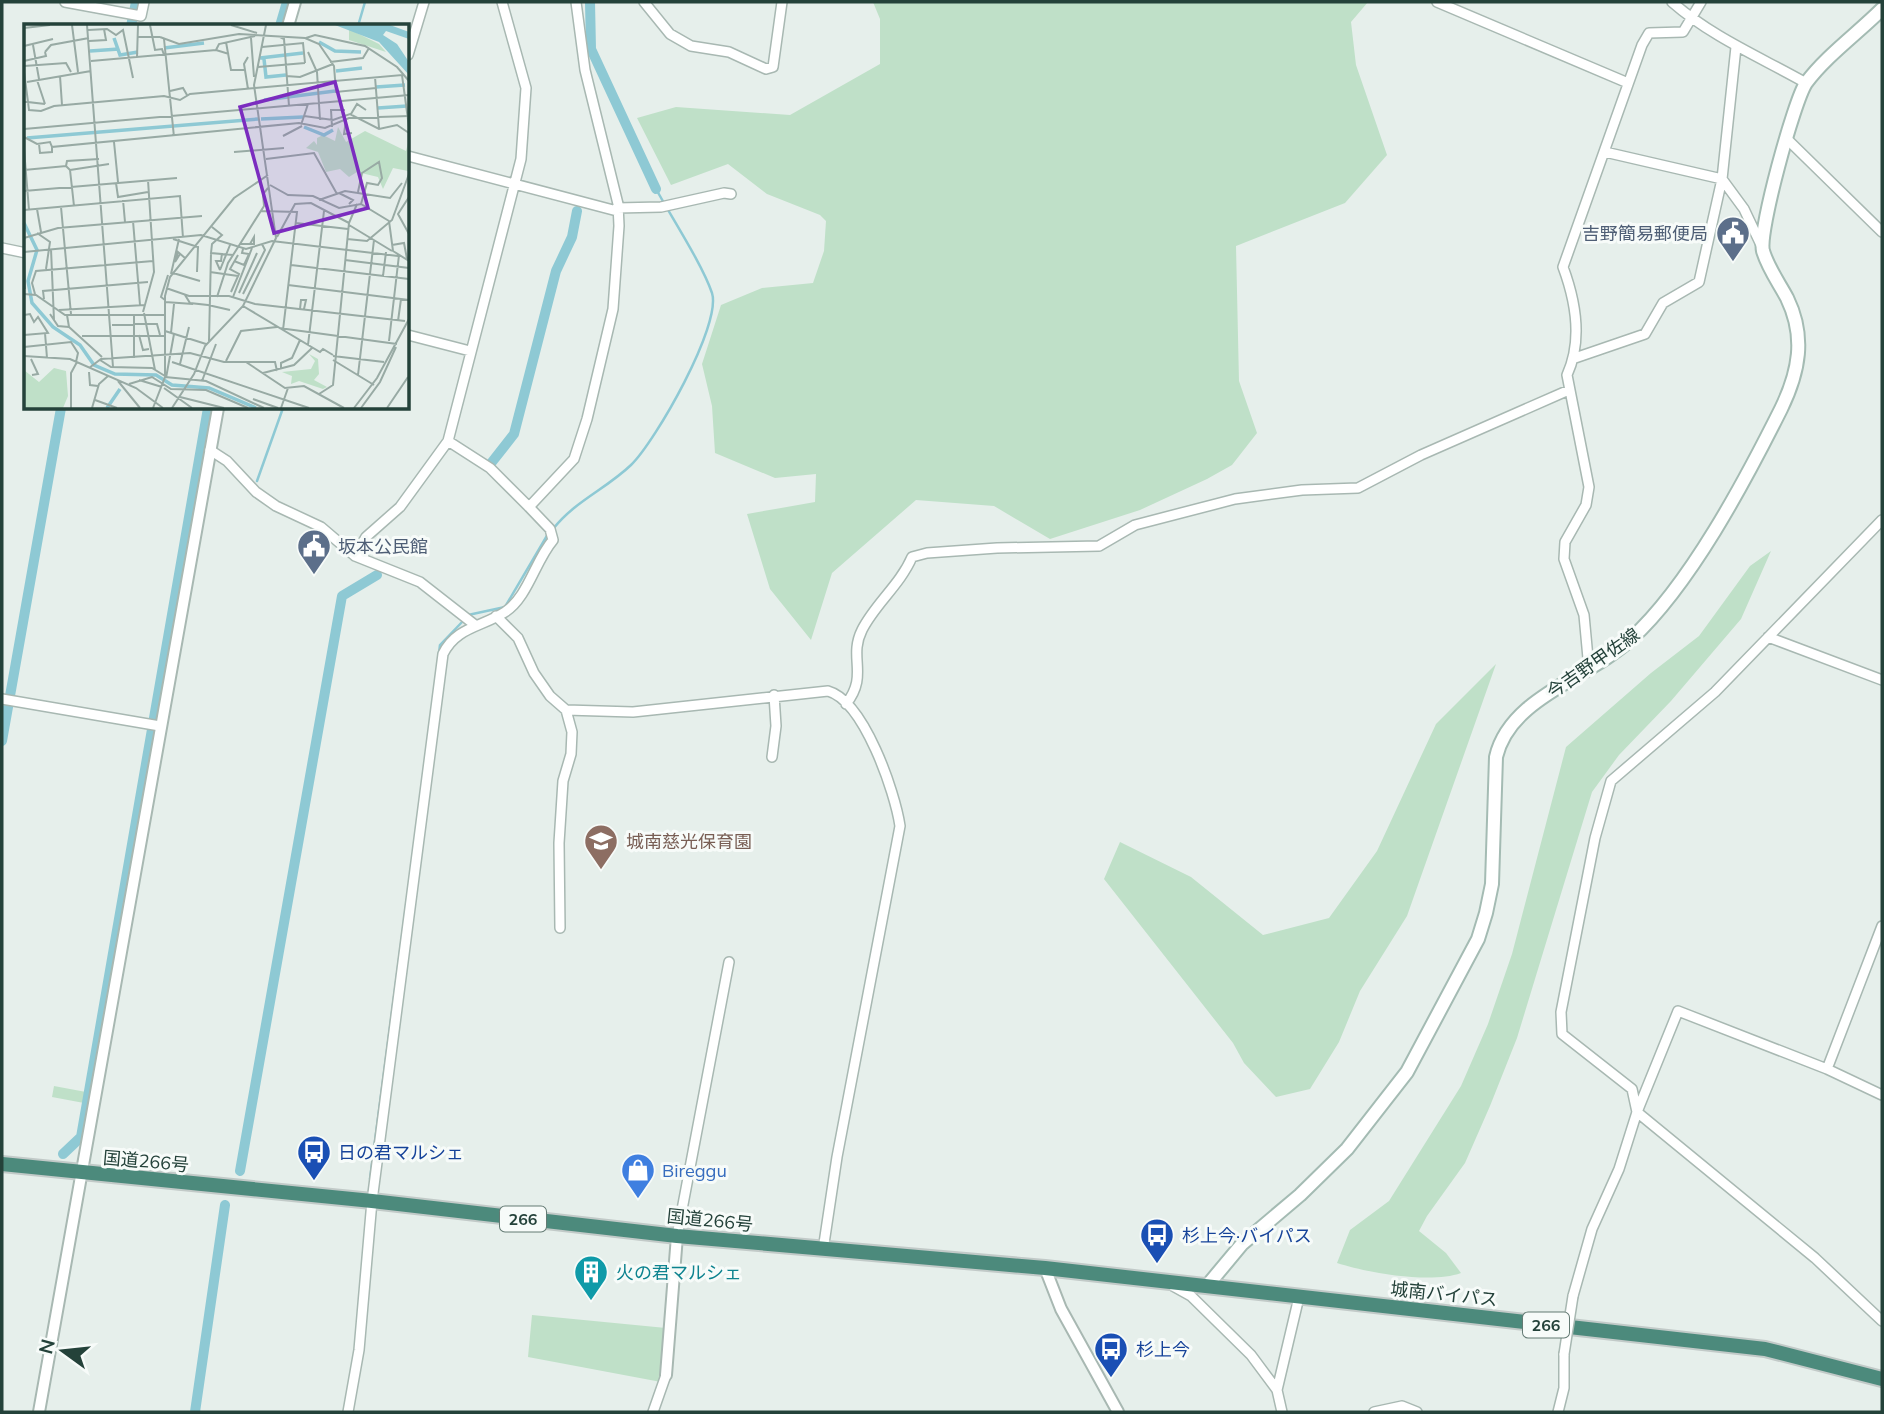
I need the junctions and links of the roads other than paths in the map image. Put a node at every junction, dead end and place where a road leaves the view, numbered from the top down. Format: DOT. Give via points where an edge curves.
graph roads {
  1 [pos="65,2"];
  2 [pos="144,2"];
  3 [pos="295,2"];
  4 [pos="424,2"];
  5 [pos="502,2"];
  6 [pos="576,2"];
  7 [pos="644,2"];
  8 [pos="782,2"];
  9 [pos="1437,2"];
  10 [pos="1672,2"];
  11 [pos="1701,2"];
  12 [pos="1882,9"];
  13 [pos="1692,20"];
  14 [pos="289,24"];
  15 [pos="1736,47"];
  16 [pos="410,48"];
  17 [pos="1628,82"];
  18 [pos="1806,83"];
  19 [pos="1787,139"];
  20 [pos="1605,152"];
  21 [pos="410,157"];
  22 [pos="1722,180"];
  23 [pos="514,186"];
  24 [pos="731,194"];
  25 [pos="617,209"];
  26 [pos="1882,232"];
  27 [pos="2,248"];
  28 [pos="1762,248"];
  29 [pos="24,253"];
  30 [pos="410,336"];
  31 [pos="470,351"];
  32 [pos="1575,358"];
  33 [pos="1569,390"];
  34 [pos="218,410"];
  35 [pos="448,441"];
  36 [pos="211,450"];
  37 [pos="529,508"];
  38 [pos="1882,520"];
  39 [pos="355,556"];
  40 [pos="496,616"];
  41 [pos="475,625"];
  42 [pos="1768,637"];
  43 [pos="1589,669"];
  44 [pos="1882,680"];
  45 [pos="774,695"];
  46 [pos="2,699"];
  47 [pos="846,704"];
  48 [pos="566,710"];
  49 [pos="160,726"];
  50 [pos="772,757"];
  51 [pos="1882,926"];
  52 [pos="561,928"];
  53 [pos="729,962"];
  54 [pos="1827,1069"];
  55 [pos="1882,1095"];
  56 [pos="1637,1112"];
  57 [pos="2,1164"];
  58 [pos="83,1174"];
  59 [pos="372,1201"];
  60 [pos="677,1236"];
  61 [pos="823,1250"];
  62 [pos="1045,1268"];
  63 [pos="1164,1281"];
  64 [pos="1207,1286"];
  65 [pos="1299,1297"];
  66 [pos="1882,1321"];
  67 [pos="666,1375"];
  68 [pos="1882,1379"];
  69 [pos="1277,1390"];
  70 [pos="40,1412"];
  71 [pos="348,1412"];
  72 [pos="653,1412"];
  73 [pos="1118,1412"];
  74 [pos="1282,1412"];
  75 [pos="1374,1412"];
  76 [pos="1416,1412"];
  77 [pos="1558,1412"];
  1 -- 2 [label="street" via="141,16"];
  3 -- 14 [label="street"];
  4 -- 16 [label="street"];
  5 -- 23 [label="street" via="526,88 521,159"];
  6 -- 25 [label="street" via="585,70"];
  7 -- 8 [label="street" via="670,34 691,46 729,52 766,68 773,67 777,51"];
  9 -- 17 [label="street"];
  10 -- 13 [label="street"];
  11 -- 13 [label="street"];
  12 -- 18 [label="main road"];
  13 -- 15 [label="street"];
  13 -- 17 [label="street" via="1683,32 1649,33"];
  15 -- 18 [label="street"];
  15 -- 22 [label="street"];
  17 -- 20 [label="street"];
  18 -- 19 [label="main road"];
  19 -- 26 [label="street"];
  19 -- 28 [label="main road"];
  20 -- 22 [label="street"];
  20 -- 32 [label="street" via="1563,267 1576,302"];
  21 -- 23 [label="street"];
  22 -- 28 [label="street" via="1744,209"];
  22 -- 32 [label="street" via="1699,282 1663,303 1645,334"];
  23 -- 25 [label="street"];
  23 -- 31 [label="street"];
  24 -- 25 [label="street"];
  25 -- 37 [label="street" via="613,309 587,419 574,459"];
  27 -- 29 [label="street"];
  28 -- 43 [label="main road, 今吉野甲佐線" via="1794,315 1800,347 1795,377 1747,473 1673,593 1628,642"];
  30 -- 31 [label="street"];
  31 -- 35 [label="street"];
  32 -- 33 [label="street" via="1567,375"];
  33 -- 43 [label="street" via="1589,488 1586,505 1565,542 1564,559 1584,615"];
  33 -- 47 [label="street" via="1358,488 1236,499 1135,525 1099,546 997,548 912,557 860,633 860,681"];
  34 -- 36 [label="street"];
  35 -- 37 [label="street" via="490,468"];
  35 -- 39 [label="street" via="400,507 366,537"];
  36 -- 39 [label="street" via="256,492 321,527"];
  36 -- 49 [label="street"];
  37 -- 40 [label="street" via="550,529 553,540 516,599"];
  38 -- 42 [label="street"];
  39 -- 41 [label="street" via="420,582"];
  40 -- 41 [label="street"];
  40 -- 48 [label="street" via="518,638 534,673"];
  41 -- 59 [label="street" via="462,632 443,654"];
  42 -- 44 [label="street"];
  42 -- 56 [label="street" via="1714,692 1611,781 1606,791 1561,1012 1562,1034 1632,1089"];
  43 -- 64 [label="main road, 今吉野甲佐線" via="1520,713 1499,743 1492,884 1486,913 1478,939 1407,1072 1347,1149 1242,1244"];
  45 -- 47 [label="street" via="828,691 839,694"];
  45 -- 48 [label="street" via="633,712"];
  45 -- 50 [label="street"];
  46 -- 49 [label="street"];
  47 -- 61 [label="street" via="867,733 897,803 900,826"];
  48 -- 52 [label="street" via="572,732 559,843"];
  49 -- 58 [label="street"];
  51 -- 54 [label="street"];
  53 -- 60 [label="street"];
  54 -- 55 [label="street"];
  54 -- 56 [label="street" via="1678,1011"];
  56 -- 66 [label="street" via="1815,1258"];
  56 -- 77 [label="street, bridge" via="1619,1169 1592,1228 1573,1296"];
  57 -- 58 [label="highway, 国道266号 / 266"];
  58 -- 59 [label="highway, 国道266号 / 266"];
  58 -- 70 [label="street"];
  59 -- 60 [label="highway, 国道266号 / 266"];
  59 -- 71 [label="street" via="359,1350"];
  60 -- 61 [label="highway, 国道266号 / 266"];
  60 -- 67 [label="street"];
  61 -- 62 [label="highway, 国道266号 / 266"];
  62 -- 63 [label="highway, 国道266号 / 266"];
  62 -- 73 [label="street" via="1061,1309"];
  63 -- 64 [label="highway, 国道266号 / 266"];
  63 -- 69 [label="street" via="1191,1296 1251,1355"];
  64 -- 65 [label="highway, 城南バイパス / 266"];
  65 -- 68 [label="highway, 城南バイパス / 266" via="1765,1349"];
  65 -- 69 [label="street"];
  67 -- 72 [label="street"];
  69 -- 74 [label="street"];
  75 -- 76 [label="street" via="1402,1406"];
}
